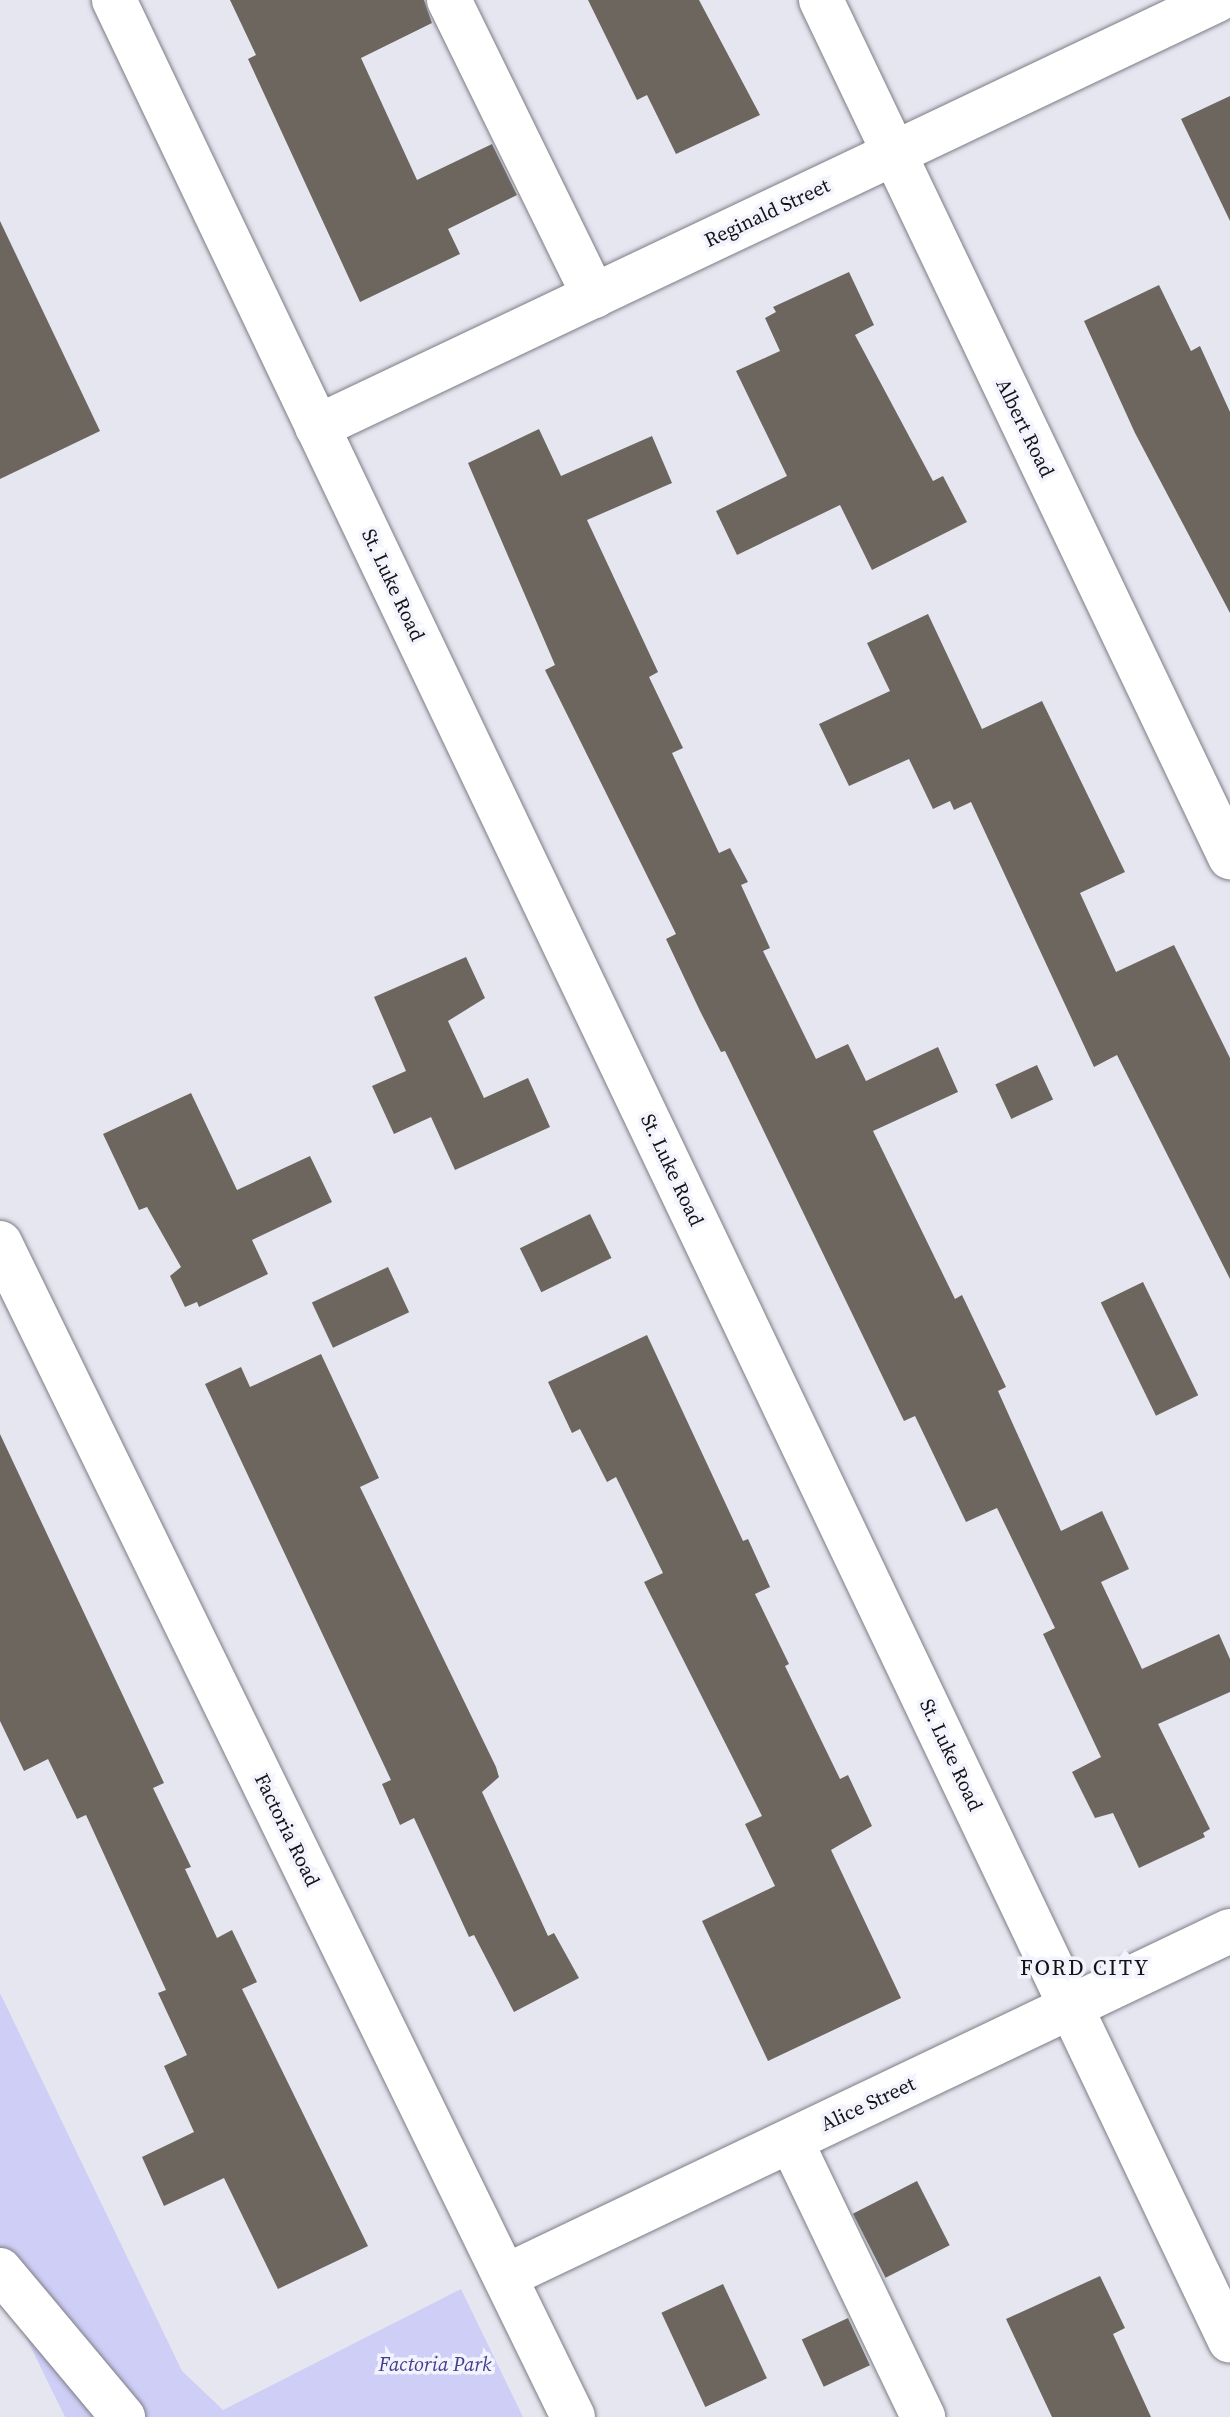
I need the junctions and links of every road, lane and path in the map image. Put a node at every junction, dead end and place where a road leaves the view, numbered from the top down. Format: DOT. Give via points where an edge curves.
graph roads {
  1 [pos="114,0"];
  2 [pos="449,0"];
  3 [pos="821,0"];
  4 [pos="1217,0"];
  5 [pos="894,154"];
  6 [pos="594,296"];
  7 [pos="317,427"];
  8 [pos="1230,857"];
  9 [pos="0,1243"];
  10 [pos="1230,1931"];
  11 [pos="1071,2007"];
  12 [pos="791,2141"];
  13 [pos="0,2270"];
  14 [pos="506,2276"];
  15 [pos="1230,2341"];
  16 [pos="123,2417"];
  17 [pos="573,2417"];
  18 [pos="923,2417"];
  1 -- 7 [label="street, St. Luke Road"];
  2 -- 6 [label="street"];
  3 -- 5 [label="street, Albert Road"];
  4 -- 5 [label="street, Reginald Street"];
  5 -- 6 [label="street, Reginald Street"];
  5 -- 8 [label="street, Albert Road"];
  6 -- 7 [label="street, Reginald Street"];
  7 -- 11 [label="street, St. Luke Road"];
  9 -- 14 [label="street, Factoria Road"];
  10 -- 11 [label="street, Alice Street"];
  11 -- 12 [label="street, Alice Street"];
  11 -- 15 [label="street, St. Luke Road"];
  12 -- 14 [label="street, Alice Street"];
  12 -- 18 [label="street"];
  13 -- 16 [label="street"];
  14 -- 17 [label="street, Factoria Road"];
}
